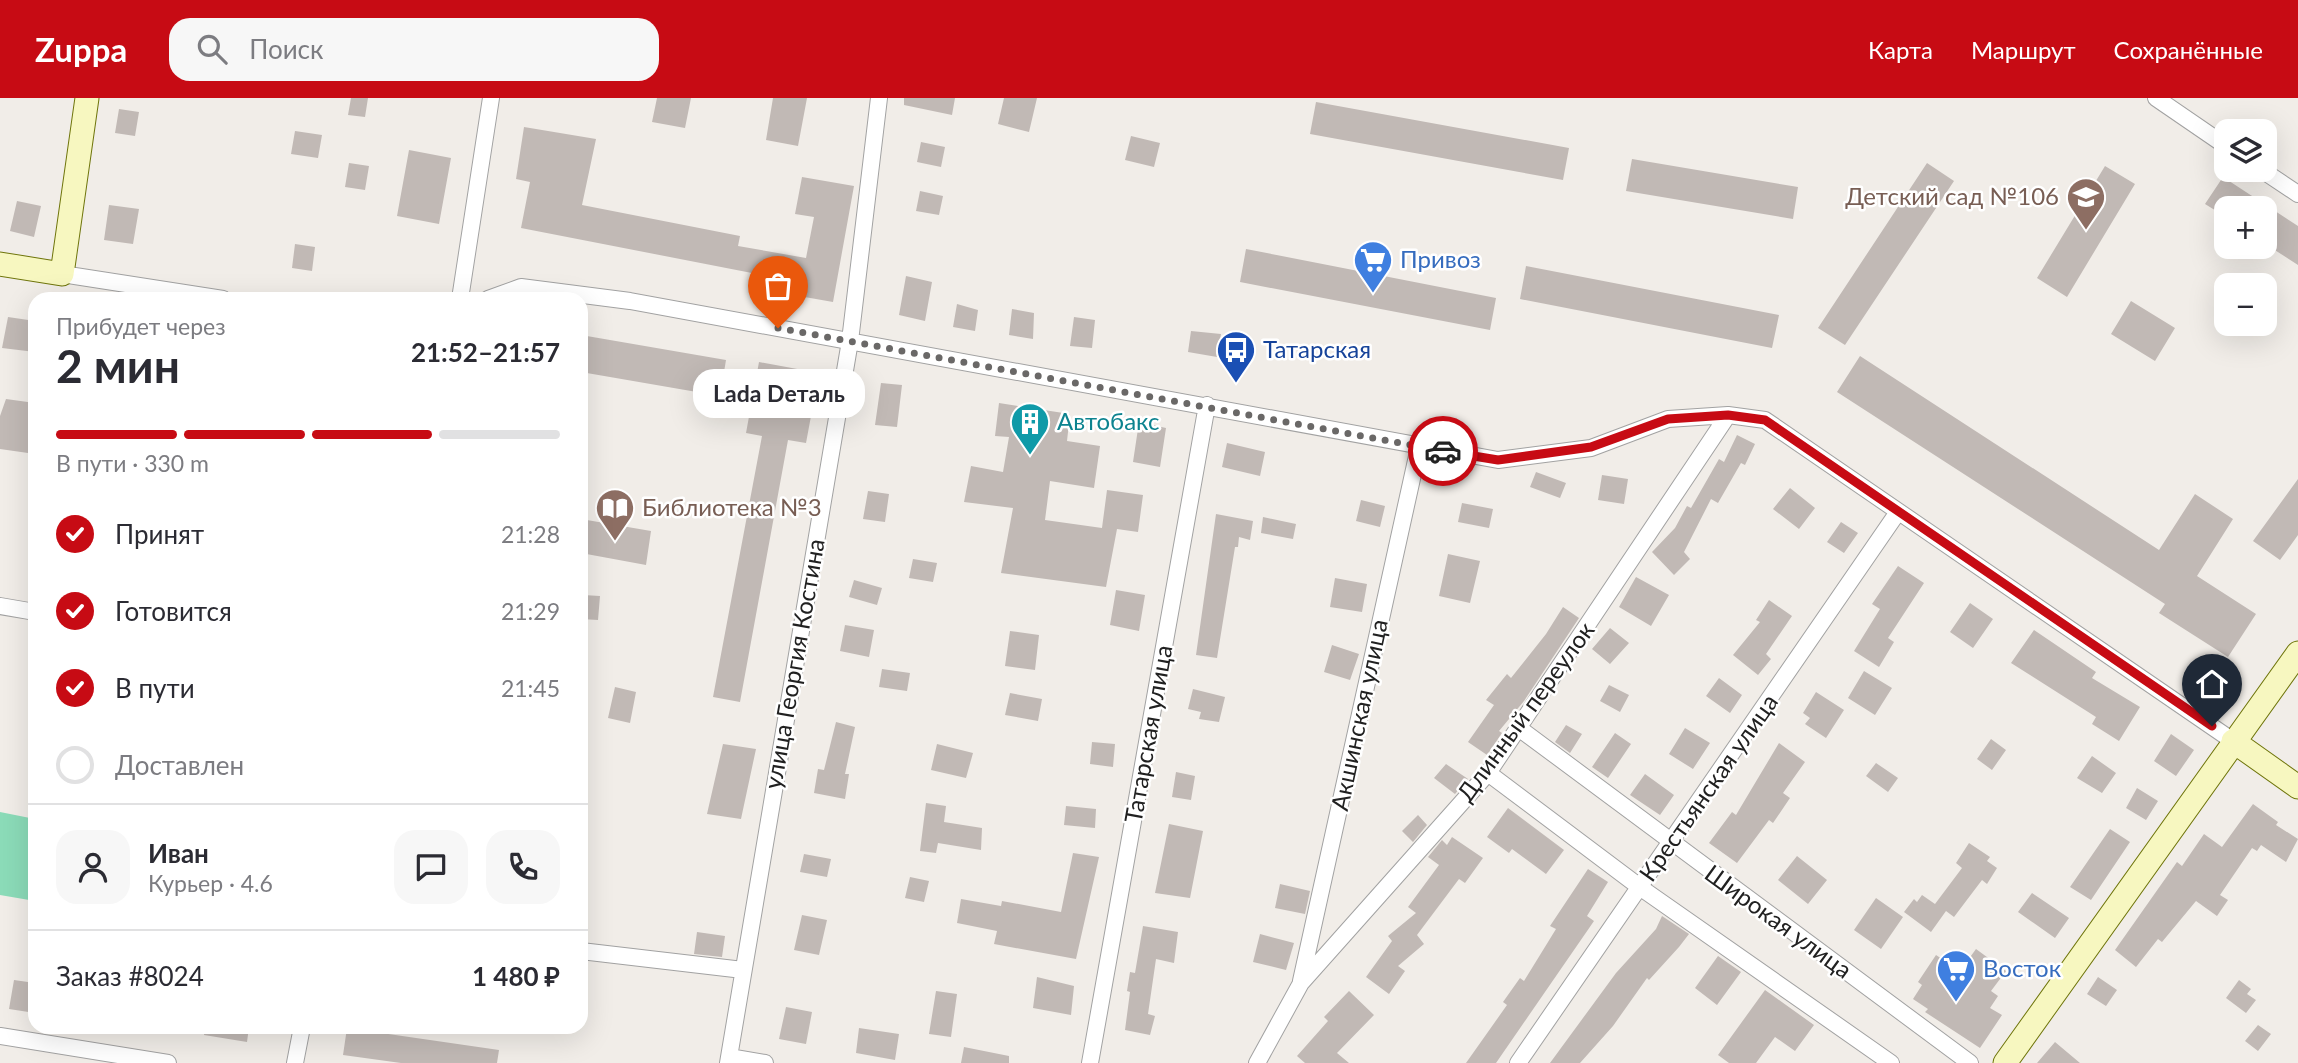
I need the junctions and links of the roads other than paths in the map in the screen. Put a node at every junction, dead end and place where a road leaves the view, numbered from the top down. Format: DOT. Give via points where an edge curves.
graph roads {
  1 [pos="87,98"];
  2 [pos="491,98"];
  3 [pos="879,98"];
  4 [pos="2156,98"];
  5 [pos="2214,138"];
  6 [pos="2277,180"];
  7 [pos="2298,194"];
  8 [pos="0,264"];
  9 [pos="62,274"];
  10 [pos="138,292"];
  11 [pos="461,292"];
  12 [pos="507,292"];
  13 [pos="560,292"];
  14 [pos="588,296"];
  15 [pos="850,341"];
  16 [pos="1207,405"];
  17 [pos="1728,415"];
  18 [pos="1419,447"];
  19 [pos="1899,512"];
  20 [pos="0,606"];
  21 [pos="28,611"];
  22 [pos="2298,653"];
  23 [pos="1520,729"];
  24 [pos="2233,741"];
  25 [pos="1488,773"];
  26 [pos="2298,787"];
  27 [pos="1672,844"];
  28 [pos="1641,888"];
  29 [pos="588,952"];
  30 [pos="743,970"];
  31 [pos="1301,983"];
  32 [pos="301,1034"];
  33 [pos="0,1036"];
  34 [pos="729,1060"];
  35 [pos="168,1063"];
  36 [pos="295,1063"];
  37 [pos="765,1063"];
  38 [pos="1090,1063"];
  39 [pos="1256,1063"];
  40 [pos="1518,1063"];
  41 [pos="1891,1063"];
  42 [pos="1970,1063"];
  43 [pos="2005,1063"];
  1 -- 9 [label="main road"];
  2 -- 11 [label="street"];
  3 -- 15 [label="street, улица Георгия Костина"];
  4 -- 5 [label="street"];
  6 -- 7 [label="street"];
  8 -- 9 [label="main road"];
  9 -- 10 [label="street"];
  12 -- 13 [label="street" via="521,287"];
  14 -- 15 [label="street"];
  15 -- 16 [label="street"];
  15 -- 30 [label="street, улица Георгия Костина"];
  16 -- 18 [label="street"];
  16 -- 38 [label="street, Татарская улица"];
  17 -- 18 [label="street" via="1668,419 1591,447 1498,460"];
  17 -- 19 [label="street" via="1765,420"];
  17 -- 23 [label="street, Длинный переулок"];
  18 -- 31 [label="street, Акшинская улица"];
  19 -- 24 [label="street"];
  19 -- 27 [label="street, Крестьянская улица"];
  20 -- 21 [label="street"];
  22 -- 24 [label="main road"];
  23 -- 25 [label="street, Длинный переулок"];
  23 -- 27 [label="street, Широкая улица"];
  24 -- 26 [label="main road"];
  24 -- 43 [label="main road"];
  25 -- 28 [label="street, Широкая улица"];
  25 -- 31 [label="street, Длинный переулок"];
  27 -- 28 [label="street, Крестьянская улица"];
  27 -- 42 [label="street, Широкая улица"];
  28 -- 40 [label="street, Крестьянская улица"];
  28 -- 41 [label="street, Широкая улица"];
  29 -- 30 [label="street"];
  30 -- 34 [label="street, улица Георгия Костина"];
  31 -- 39 [label="street, Длинный переулок"];
  32 -- 36 [label="street"];
  33 -- 35 [label="street"];
  34 -- 37 [label="street"];
}
